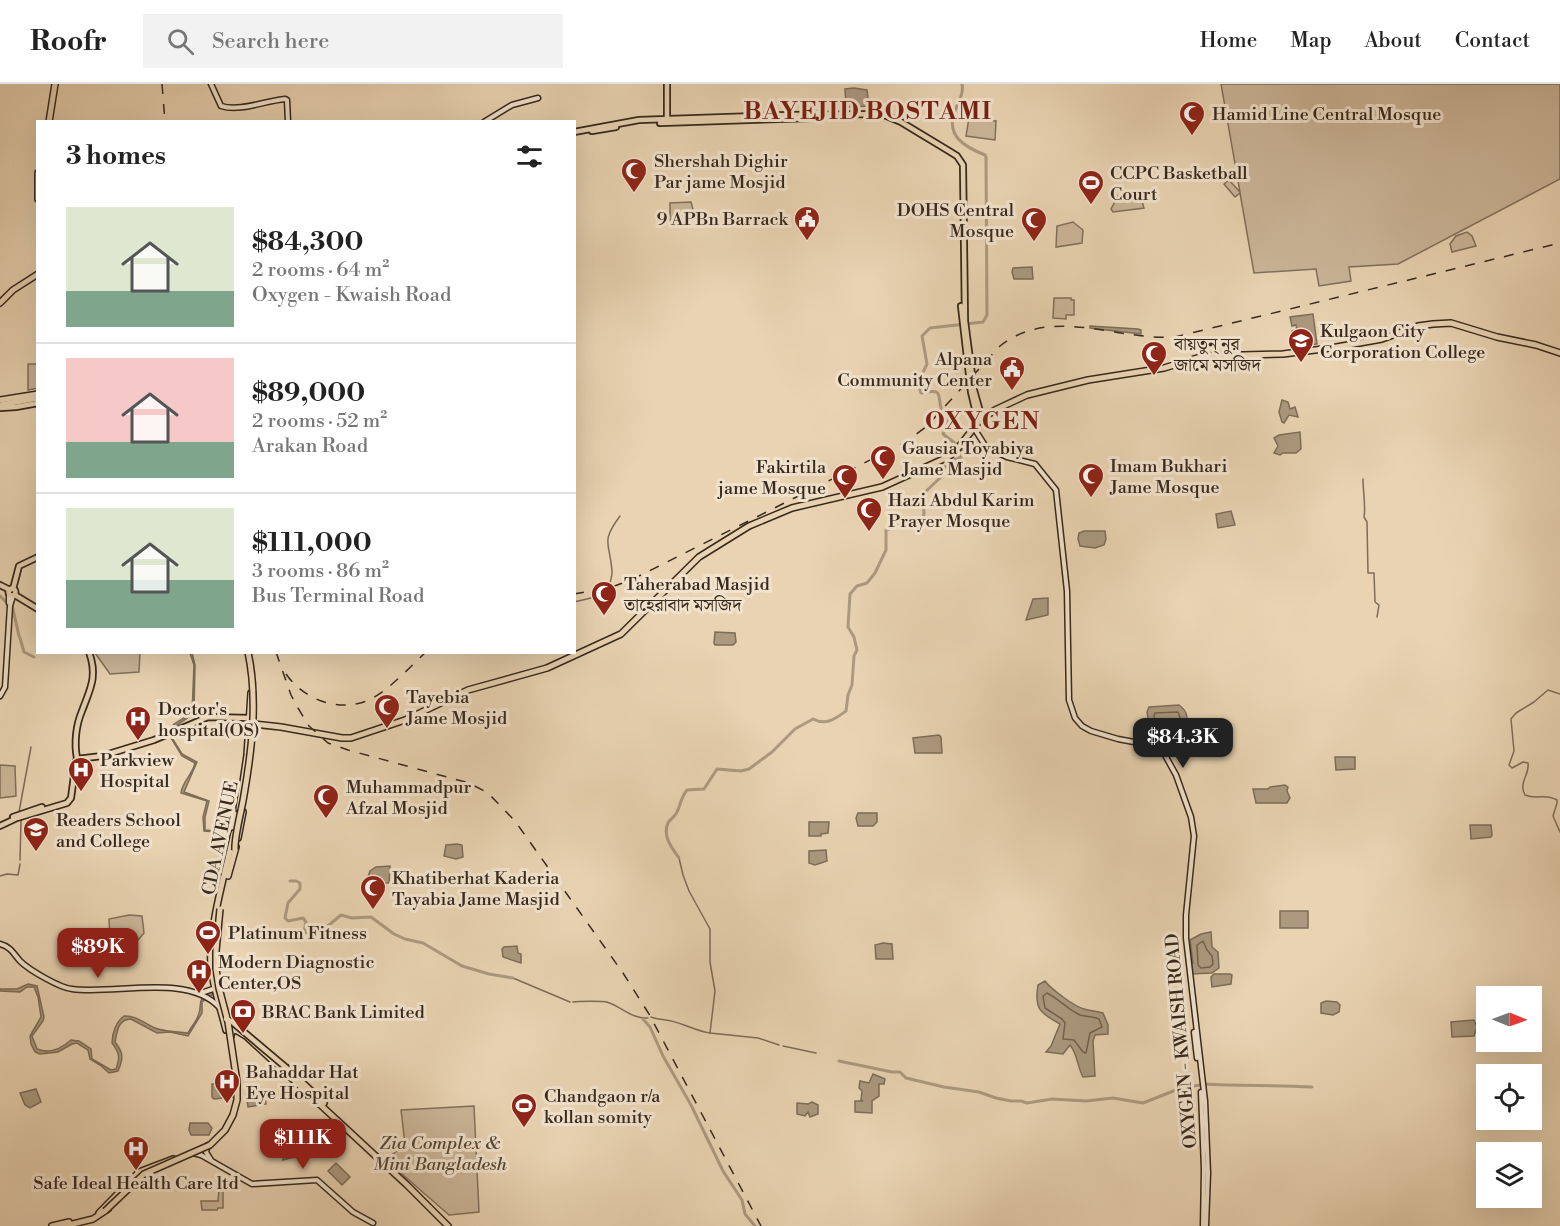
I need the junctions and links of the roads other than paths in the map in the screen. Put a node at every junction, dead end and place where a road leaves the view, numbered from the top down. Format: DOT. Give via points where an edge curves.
graph roads {
  1 [pos="56,84"];
  2 [pos="211,84"];
  3 [pos="668,85"];
  4 [pos="538,99"];
  5 [pos="50,120"];
  6 [pos="288,120"];
  7 [pos="487,120"];
  8 [pos="669,121"];
  9 [pos="576,133"];
  10 [pos="36,274"];
  11 [pos="0,302"];
  12 [pos="1560,352"];
  13 [pos="36,398"];
  14 [pos="36,398"];
  15 [pos="1,404"];
  16 [pos="980,417"];
  17 [pos="972,429"];
  18 [pos="36,559"];
  19 [pos="0,586"];
  20 [pos="12,593"];
  21 [pos="36,607"];
  22 [pos="576,652"];
  23 [pos="88,654"];
  24 [pos="248,654"];
  25 [pos="248,654"];
  26 [pos="248,654"];
  27 [pos="572,654"];
  28 [pos="0,694"];
  29 [pos="251,721"];
  30 [pos="249,755"];
  31 [pos="76,760"];
  32 [pos="0,825"];
  33 [pos="234,832"];
  34 [pos="235,850"];
  35 [pos="220,907"];
  36 [pos="0,944"];
  37 [pos="217,987"];
  38 [pos="225,1015"];
  39 [pos="229,1032"];
  40 [pos="288,1072"];
  41 [pos="208,1145"];
  42 [pos="193,1153"];
  43 [pos="213,1163"];
  44 [pos="102,1212"];
  45 [pos="373,1223"];
  46 [pos="52,1226"];
  47 [pos="65,1226"];
  48 [pos="449,1226"];
  49 [pos="1205,1226"];
  1 -- 5 [label="highway"];
  2 -- 6 [label="main road" via="221,106 238,109 285,99"];
  3 -- 8 [label="main road"];
  4 -- 7 [label="main road" via="512,105"];
  8 -- 9 [label="main road"];
  8 -- 16 [label="main road" via="876,116 891,120 959,162 963,323 970,392"];
  10 -- 11 [label="highway"];
  12 -- 16 [label="highway" via="1461,323 1430,322 1332,346 1273,353 1207,354 1158,368 1072,381 1012,399"];
  13 -- 15 [label="highway"];
  14 -- 15 [label="main road"];
  16 -- 17 [label="highway"];
  16 -- 22 [label="highway" via="952,453 884,485 781,510 725,537 697,556 619,634"];
  17 -- 29 [label="highway" via="952,454 888,484 780,512 735,533 699,557 621,634 555,665 468,690 405,720 351,738"];
  17 -- 49 [label="main road, OXYGEN - KWAISH ROAD" via="986,450 1033,465 1054,493 1066,616 1068,696 1074,719 1090,733 1157,750 1169,764 1187,810 1193,845 1184,933 1201,1085"];
  17 -- 49 [label="main road, OXYGEN - KWAISH ROAD" via="986,447 1035,464 1056,490 1067,591 1069,700 1075,718 1095,733 1158,749 1171,763 1187,805 1194,849 1186,948 1205,1101"];
  18 -- 20 [label="main road" via="18,567"];
  19 -- 20 [label="main road"];
  20 -- 21 [label="main road"];
  20 -- 28 [label="main road" via="5,687"];
  23 -- 31 [label="main road" via="94,670 93,681 78,722"];
  24 -- 29 [label="highway, CDA AVENUE" via="254,686"];
  25 -- 33 [label="highway, bridge" via="251,728 242,802"];
  26 -- 34 [label="highway, bridge" via="252,727"];
  27 -- 29 [label="highway" via="554,664 468,689 406,718 346,736"];
  29 -- 30 [label="highway, CDA AVENUE"];
  29 -- 31 [label="main road" via="208,717 154,740"];
  30 -- 33 [label="highway"];
  30 -- 34 [label="highway, CDA AVENUE"];
  31 -- 32 [label="main road" via="71,798"];
  33 -- 35 [label="highway"];
  34 -- 35 [label="highway, CDA AVENUE"];
  35 -- 37 [label="highway, CDA AVENUE"];
  35 -- 38 [label="highway, bridge" via="216,969"];
  36 -- 37 [label="main road" via="13,949 23,962 69,987 178,987 204,992"];
  36 -- 38 [label="main road" via="13,950 23,963 69,989 174,989 203,995"];
  37 -- 38 [label="highway, CDA AVENUE"];
  38 -- 39 [label="highway, bridge"];
  38 -- 39 [label="highway, CDA AVENUE"];
  38 -- 40 [label="highway"];
  39 -- 40 [label="highway" via="239,1030"];
  39 -- 41 [label="highway, CDA AVENUE" via="237,1103 224,1131"];
  39 -- 44 [label="highway, bridge" via="237,1094 225,1130 205,1148 140,1176"];
  40 -- 48 [label="highway"];
  41 -- 42 [label="highway, CDA AVENUE"];
  41 -- 43 [label="main road" via="206,1153"];
  42 -- 43 [label="main road"];
  42 -- 44 [label="highway, CDA AVENUE" via="144,1176"];
  43 -- 45 [label="main road" via="252,1184 317,1180 353,1212"];
  44 -- 46 [label="highway"];
  44 -- 47 [label="highway" via="89,1221"];
}
